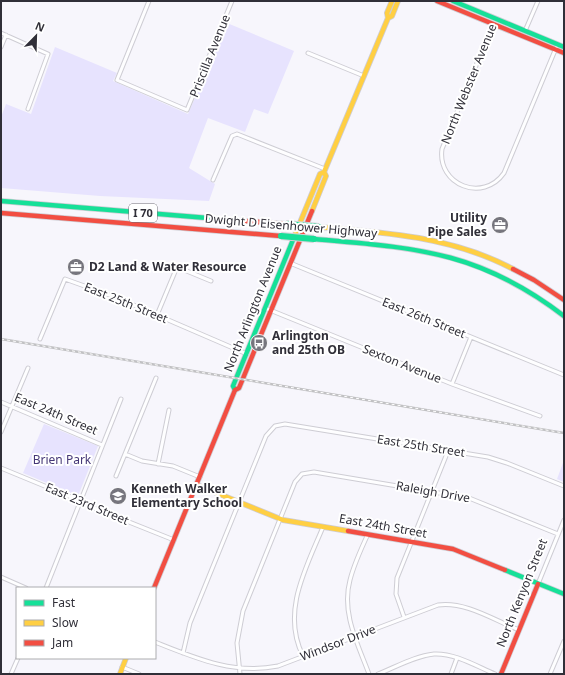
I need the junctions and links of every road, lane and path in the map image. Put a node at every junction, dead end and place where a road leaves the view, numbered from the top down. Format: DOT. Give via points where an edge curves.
graph roads {
  1 [pos="150,1"];
  2 [pos="232,1"];
  3 [pos="392,1"];
  4 [pos="398,1"];
  5 [pos="437,1"];
  6 [pos="453,1"];
  7 [pos="538,1"];
  8 [pos="466,6"];
  9 [pos="388,18"];
  10 [pos="494,21"];
  11 [pos="526,31"];
  12 [pos="1,33"];
  13 [pos="6,35"];
  14 [pos="1,47"];
  15 [pos="559,47"];
  16 [pos="308,53"];
  17 [pos="564,53"];
  18 [pos="364,76"];
  19 [pos="28,109"];
  20 [pos="325,171"];
  21 [pos="213,180"];
  22 [pos="1,202"];
  23 [pos="1,213"];
  24 [pos="288,262"];
  25 [pos="211,281"];
  26 [pos="564,300"];
  27 [pos="268,309"];
  28 [pos="157,315"];
  29 [pos="564,316"];
  30 [pos="471,337"];
  31 [pos="40,339"];
  32 [pos="249,355"];
  33 [pos="28,368"];
  34 [pos="564,375"];
  35 [pos="156,378"];
  36 [pos="452,384"];
  37 [pos="121,399"];
  38 [pos="1,402"];
  39 [pos="11,407"];
  40 [pos="169,410"];
  41 [pos="540,416"];
  42 [pos="1,432"];
  43 [pos="102,445"];
  44 [pos="448,451"];
  45 [pos="125,454"];
  46 [pos="158,464"];
  47 [pos="1,468"];
  48 [pos="116,476"];
  49 [pos="200,477"];
  50 [pos="196,485"];
  51 [pos="564,486"];
  52 [pos="432,492"];
  53 [pos="81,501"];
  54 [pos="239,502"];
  55 [pos="280,519"];
  56 [pos="564,520"];
  57 [pos="323,527"];
  58 [pos="368,534"];
  59 [pos="558,534"];
  60 [pos="174,540"];
  61 [pos="412,542"];
  62 [pos="1,577"];
  63 [pos="538,584"];
  64 [pos="24,587"];
  65 [pos="46,587"];
  66 [pos="154,587"];
  67 [pos="564,594"];
  68 [pos="404,617"];
  69 [pos="519,630"];
  70 [pos="355,636"];
  71 [pos="564,640"];
  72 [pos="156,642"];
  73 [pos="182,653"];
  74 [pos="303,656"];
  75 [pos="457,658"];
  76 [pos="18,659"];
  77 [pos="126,659"];
  78 [pos="122,667"];
  79 [pos="240,673"];
  80 [pos="383,673"];
  81 [pos="11,674"];
  82 [pos="120,674"];
  83 [pos="139,674"];
  84 [pos="369,674"];
  85 [pos="378,674"];
  86 [pos="451,674"];
  87 [pos="495,674"];
  88 [pos="501,674"];
  89 [pos="550,674"];
  1 -- 2 [label="street, Priscilla Avenue" via="117,80 187,110"];
  3 -- 9 [label="main road, North Arlington Avenue" via="387,13"];
  4 -- 9 [label="main road, North Arlington Avenue" via="392,16"];
  5 -- 8 [label="main road"];
  6 -- 8 [label="main road"];
  7 -- 11 [label="street"];
  8 -- 10 [label="main road"];
  9 -- 18 [label="main road, North Arlington Avenue"];
  10 -- 11 [label="main road"];
  10 -- 15 [label="main road"];
  10 -- 15 [label="street, North Webster Avenue" via="442,147 441,158 445,170 454,182 464,187 476,189 489,186 504,173"];
  11 -- 15 [label="main road"];
  12 -- 13 [label="street"];
  13 -- 14 [label="street"];
  13 -- 19 [label="street" via="48,54"];
  15 -- 17 [label="main road"];
  16 -- 18 [label="street"];
  18 -- 20 [label="main road, North Arlington Avenue"];
  20 -- 21 [label="street" via="236,134 232,136"];
  20 -- 24 [label="main road, North Arlington Avenue" via="326,176"];
  22 -- 26 [label="main road, Dwight D Eisenhower Highway / I 70, bridge" via="397,233 452,244 477,252 514,269"];
  23 -- 29 [label="main road, Dwight D Eisenhower Highway / I 70, bridge" via="392,246 446,255 492,272 531,293"];
  24 -- 27 [label="main road, North Arlington Avenue"];
  24 -- 30 [label="street, East 26th Street"];
  25 -- 28 [label="street" via="177,267"];
  27 -- 32 [label="main road, North Arlington Avenue"];
  27 -- 36 [label="street, Sexton Avenue"];
  28 -- 31 [label="street, East 25th Street" via="65,279"];
  28 -- 32 [label="street, East 25th Street"];
  30 -- 34 [label="street, East 26th Street"];
  30 -- 36 [label="street"];
  32 -- 49 [label="main road, North Arlington Avenue" via="233,386 235,390"];
  33 -- 39 [label="street"];
  35 -- 45 [label="street"];
  36 -- 41 [label="street, Sexton Avenue"];
  37 -- 43 [label="street"];
  38 -- 39 [label="street, East 24th Street"];
  39 -- 42 [label="street"];
  39 -- 43 [label="street, East 24th Street"];
  40 -- 46 [label="street"];
  43 -- 53 [label="street"];
  44 -- 51 [label="street, East 25th Street" via="504,462"];
  44 -- 52 [label="street"];
  44 -- 54 [label="street, East 25th Street" via="285,424 274,427 266,436"];
  45 -- 46 [label="street"];
  45 -- 48 [label="street"];
  46 -- 49 [label="street" via="177,467"];
  47 -- 53 [label="street, East 23rd Street"];
  49 -- 50 [label="main road, North Arlington Avenue"];
  50 -- 54 [label="main road, East 24th Street"];
  50 -- 60 [label="main road, North Arlington Avenue"];
  52 -- 55 [label="street, Raleigh Drive" via="314,472 302,474 295,481"];
  52 -- 59 [label="street, Raleigh Drive" via="478,501"];
  52 -- 61 [label="street"];
  53 -- 60 [label="street, East 23rd Street"];
  53 -- 65 [label="street"];
  54 -- 55 [label="main road, East 24th Street"];
  54 -- 73 [label="street" via="190,623"];
  55 -- 57 [label="main road, East 24th Street"];
  55 -- 79 [label="street" via="242,614 238,642"];
  56 -- 59 [label="street, North Kenyon Street"];
  57 -- 58 [label="main road, East 24th Street"];
  57 -- 74 [label="street" via="299,585 295,602 294,627"];
  58 -- 61 [label="main road, East 24th Street"];
  58 -- 70 [label="street" via="348,586 348,612"];
  59 -- 63 [label="street, North Kenyon Street"];
  60 -- 66 [label="main road, North Arlington Avenue"];
  61 -- 63 [label="main road, East 24th Street" via="457,551"];
  61 -- 68 [label="street" via="395,586"];
  62 -- 64 [label="street"];
  63 -- 67 [label="main road, East 24th Street"];
  63 -- 69 [label="main road, North Kenyon Street"];
  68 -- 69 [label="street, Windsor Drive" via="432,606 451,604 465,607"];
  68 -- 70 [label="street, Windsor Drive"];
  69 -- 88 [label="main road, North Kenyon Street"];
  70 -- 74 [label="street, Windsor Drive"];
  70 -- 84 [label="street"];
  71 -- 89 [label="street"];
  72 -- 73 [label="street, Windsor Drive"];
  73 -- 79 [label="street, Windsor Drive" via="216,667"];
  74 -- 79 [label="street, Windsor Drive" via="272,668"];
  75 -- 80 [label="street" via="441,654 429,655"];
  75 -- 86 [label="street"];
  75 -- 87 [label="street"];
  76 -- 81 [label="street"];
  77 -- 78 [label="main road"];
  78 -- 82 [label="main road"];
  78 -- 83 [label="street"];
  80 -- 85 [label="street"];
}
